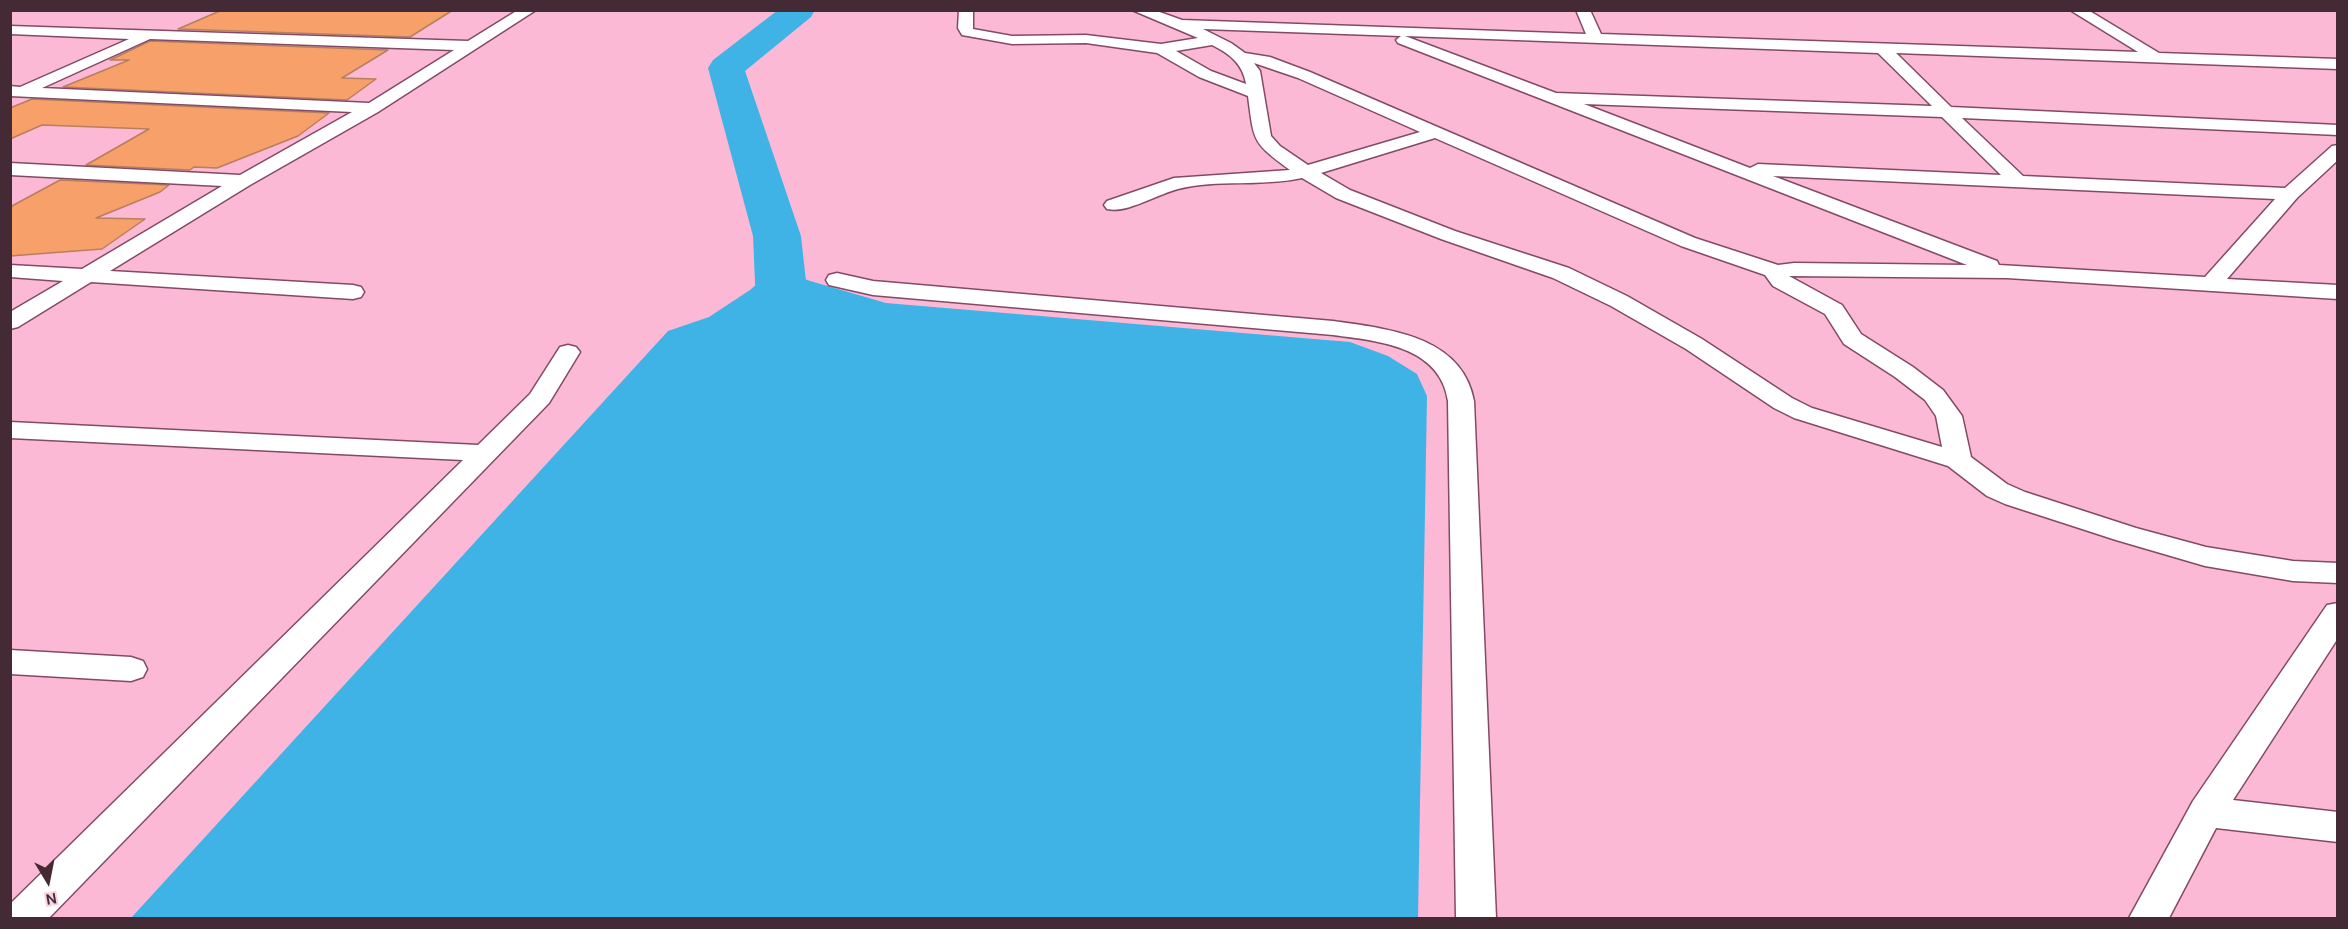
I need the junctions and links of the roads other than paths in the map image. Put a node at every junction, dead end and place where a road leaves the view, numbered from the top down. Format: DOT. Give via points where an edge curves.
graph roads {
  1 [pos="529,10"];
  2 [pos="966,10"];
  3 [pos="1139,10"];
  4 [pos="1583,10"];
  5 [pos="2077,10"];
  6 [pos="1180,24"];
  7 [pos="10,30"];
  8 [pos="1383,32"];
  9 [pos="150,35"];
  10 [pos="1213,40"];
  11 [pos="1596,40"];
  12 [pos="471,46"];
  13 [pos="1161,49"];
  14 [pos="1883,49"];
  15 [pos="1242,57"];
  16 [pos="2157,57"];
  17 [pos="2337,64"];
  18 [pos="14,92"];
  19 [pos="1256,94"];
  20 [pos="1552,98"];
  21 [pos="372,108"];
  22 [pos="1950,112"];
  23 [pos="2337,130"];
  24 [pos="1434,133"];
  25 [pos="2337,150"];
  26 [pos="10,169"];
  27 [pos="1734,169"];
  28 [pos="1305,172"];
  29 [pos="2016,180"];
  30 [pos="243,181"];
  31 [pos="2290,194"];
  32 [pos="1114,205"];
  33 [pos="10,271"];
  34 [pos="1777,272"];
  35 [pos="2007,272"];
  36 [pos="87,275"];
  37 [pos="837,279"];
  38 [pos="2212,283"];
  39 [pos="353,292"];
  40 [pos="2337,292"];
  41 [pos="10,322"];
  42 [pos="568,352"];
  43 [pos="10,430"];
  44 [pos="486,453"];
  45 [pos="1958,460"];
  46 [pos="2337,573"];
  47 [pos="2337,614"];
  48 [pos="10,662"];
  49 [pos="131,669"];
  50 [pos="2206,812"];
  51 [pos="2337,828"];
  52 [pos="23,918"];
  53 [pos="1476,918"];
  54 [pos="2149,918"];
  1 -- 12 [label="street"];
  2 -- 13 [label="street" via="965,28 978,36 1023,41 1086,39"];
  3 -- 6 [label="street"];
  4 -- 11 [label="street"];
  5 -- 16 [label="street"];
  6 -- 8 [label="street"];
  6 -- 10 [label="street"];
  7 -- 9 [label="street"];
  8 -- 11 [label="street"];
  8 -- 20 [label="street"];
  9 -- 12 [label="street"];
  9 -- 18 [label="street"];
  10 -- 13 [label="street"];
  10 -- 15 [label="street"];
  11 -- 14 [label="street"];
  12 -- 21 [label="street"];
  13 -- 19 [label="street" via="1205,75"];
  14 -- 16 [label="street"];
  14 -- 22 [label="street"];
  15 -- 19 [label="street" via="1252,71"];
  15 -- 24 [label="street" via="1265,60 1304,75"];
  16 -- 17 [label="street"];
  18 -- 21 [label="street"];
  19 -- 28 [label="street" via="1262,137"];
  20 -- 22 [label="street"];
  20 -- 27 [label="street"];
  21 -- 30 [label="street"];
  22 -- 23 [label="street"];
  22 -- 29 [label="street"];
  24 -- 28 [label="street"];
  24 -- 34 [label="street" via="1688,242"];
  25 -- 31 [label="street"];
  26 -- 30 [label="street"];
  27 -- 29 [label="street"];
  27 -- 35 [label="street"];
  28 -- 32 [label="street" via="1174,184"];
  28 -- 45 [label="street" via="1343,194 1561,273 1620,301 1803,413"];
  29 -- 31 [label="street"];
  30 -- 36 [label="street"];
  31 -- 38 [label="street"];
  33 -- 36 [label="street"];
  34 -- 35 [label="street"];
  34 -- 45 [label="street" via="1781,281 1834,310 1852,339 1934,395 1949,416"];
  35 -- 38 [label="street"];
  36 -- 39 [label="street"];
  36 -- 41 [label="street"];
  37 -- 53 [label="street" via="873,288 1333,328 1388,336 1424,349 1440,362 1458,383 1461,401"];
  38 -- 40 [label="street"];
  42 -- 44 [label="street" via="540,398"];
  43 -- 44 [label="street"];
  44 -- 52 [label="street"];
  45 -- 46 [label="street" via="1997,490 2015,498 2126,534 2205,556 2293,571"];
  47 -- 50 [label="street"];
  48 -- 49 [label="street"];
  50 -- 51 [label="street"];
  50 -- 54 [label="street"];
}
